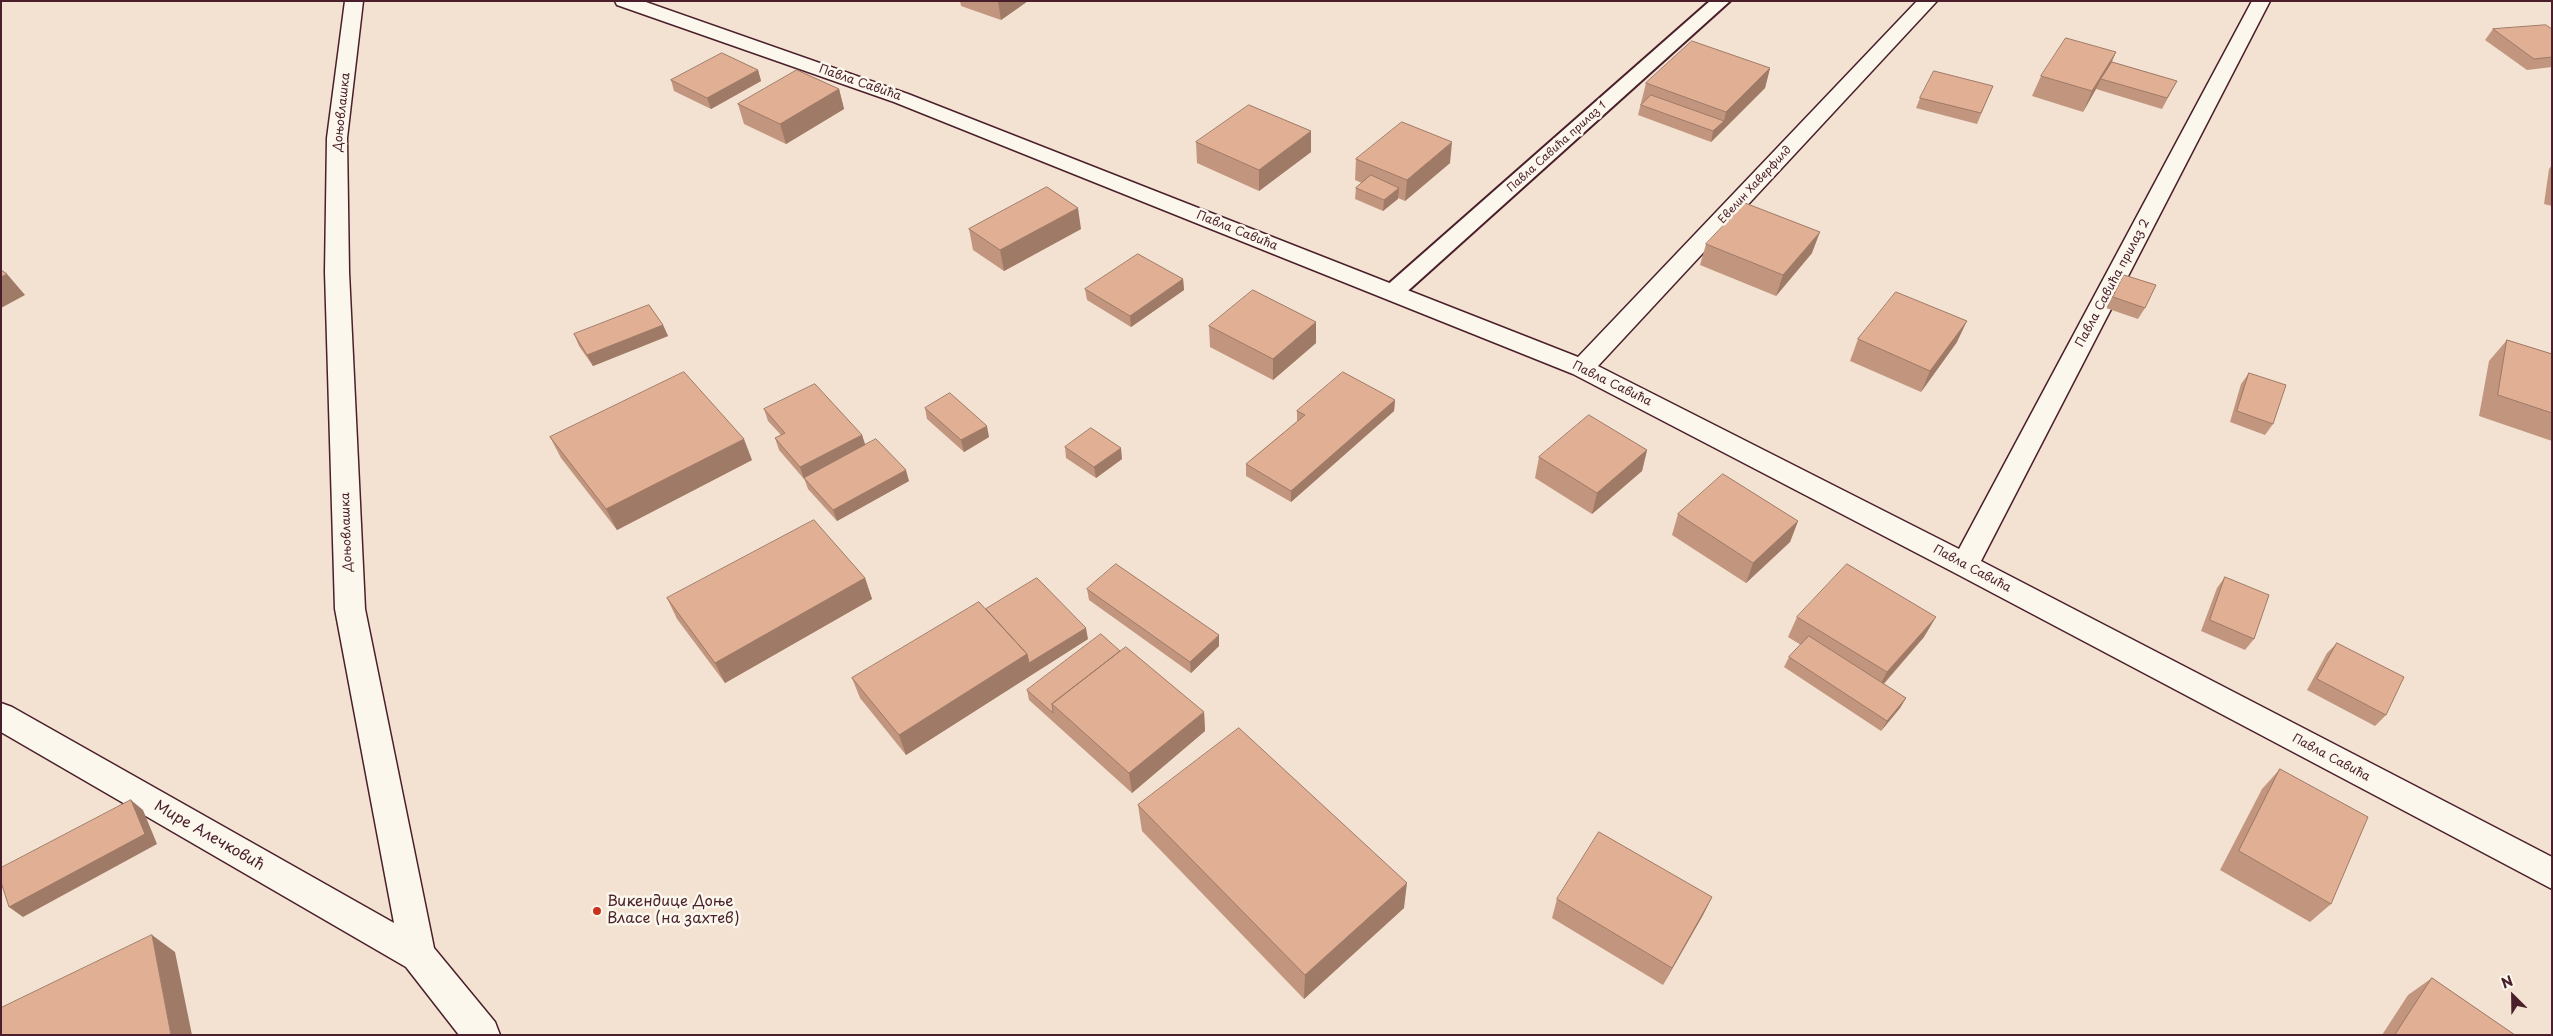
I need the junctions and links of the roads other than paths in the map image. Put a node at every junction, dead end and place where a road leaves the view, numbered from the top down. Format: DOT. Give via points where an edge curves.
graph roads {
  1 [pos="354,1"];
  2 [pos="624,1"];
  3 [pos="1720,1"];
  4 [pos="1928,1"];
  5 [pos="2261,1"];
  6 [pos="1393,292"];
  7 [pos="1582,368"];
  8 [pos="1965,565"];
  9 [pos="1,716"];
  10 [pos="2552,874"];
  11 [pos="418,955"];
  12 [pos="482,1035"];
  1 -- 11 [label="street, Доњовлашка" via="338,138 337,272 350,609"];
  2 -- 6 [label="street, Павла Савића" via="902,98"];
  3 -- 6 [label="lane, Павла Савића прилаз 1"];
  4 -- 7 [label="street, Евелин Хаверфилд"];
  5 -- 8 [label="street, Павла Савића прилаз 2"];
  6 -- 7 [label="street, Павла Савића"];
  7 -- 8 [label="street, Павла Савића"];
  8 -- 10 [label="street, Павла Савића"];
  9 -- 11 [label="street, Мире Алечковић"];
  11 -- 12 [label="street, Доњовлашка"];
}
